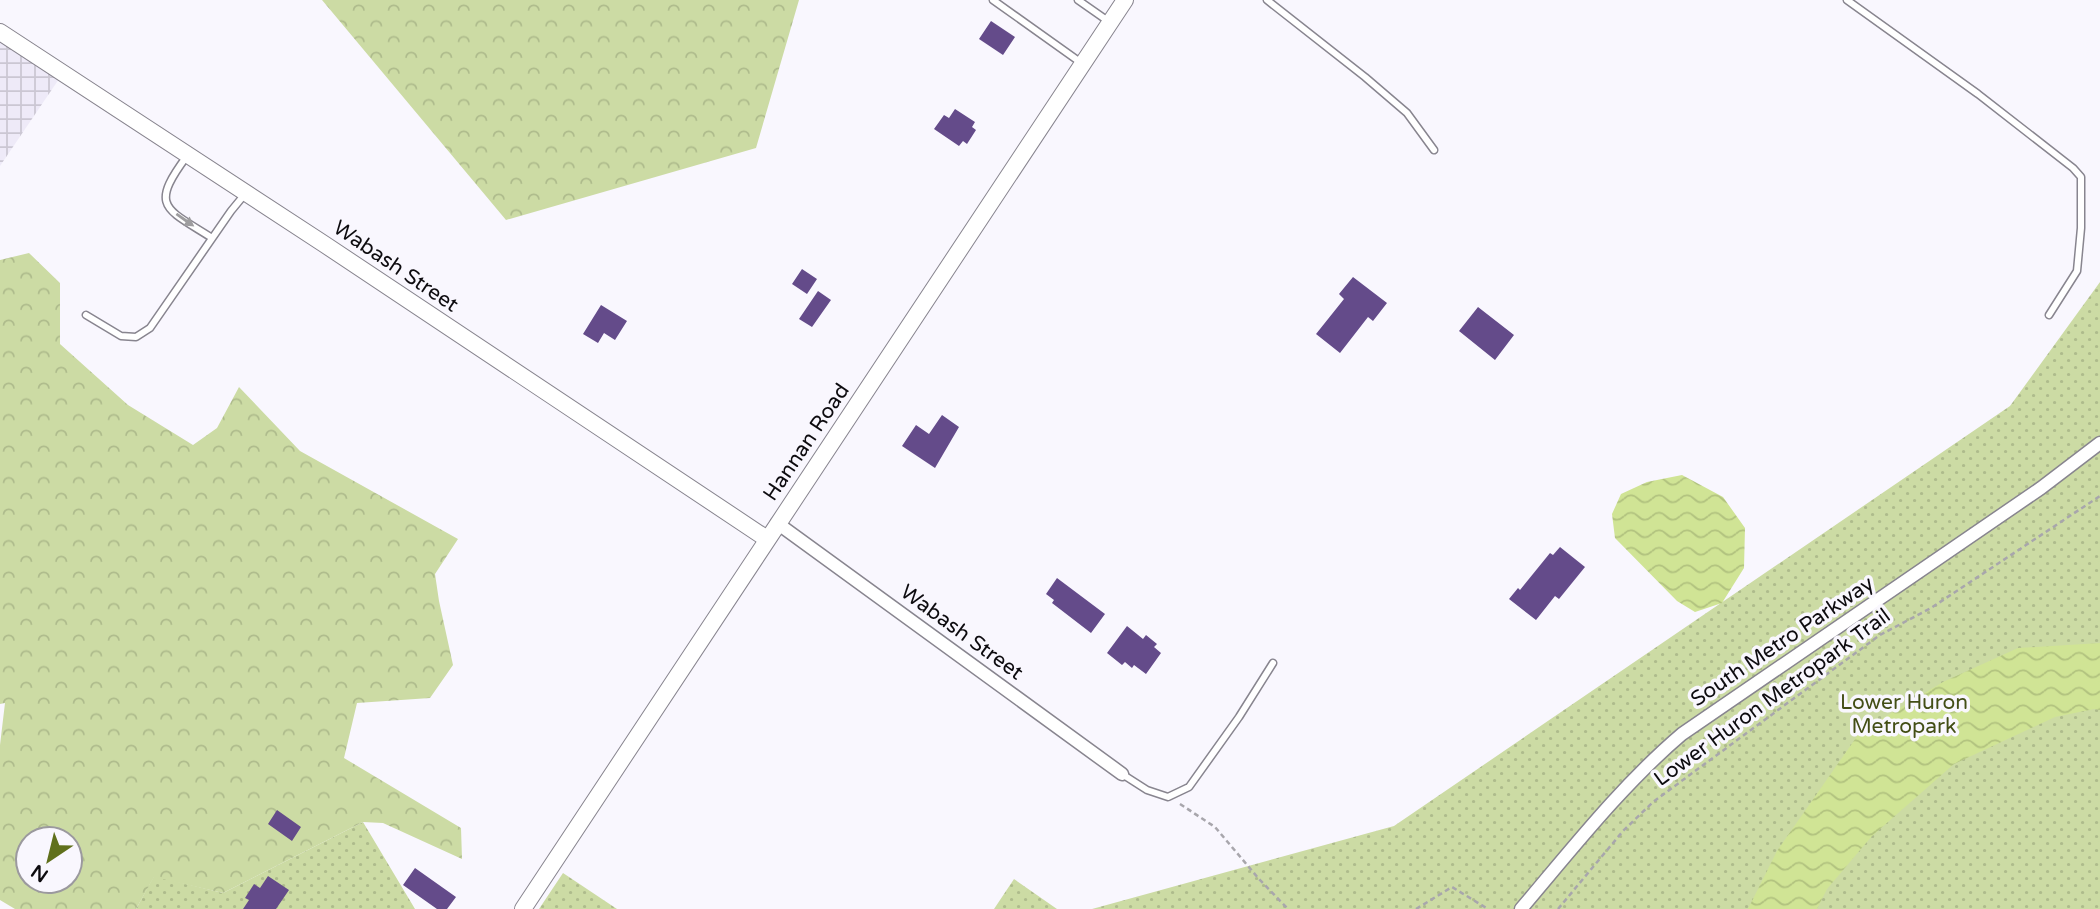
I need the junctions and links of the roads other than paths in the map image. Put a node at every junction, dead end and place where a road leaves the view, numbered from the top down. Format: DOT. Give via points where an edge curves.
graph roads {
  1 [pos="993,0"];
  2 [pos="1078,0"];
  3 [pos="1266,0"];
  4 [pos="1847,0"];
  5 [pos="1122,1"];
  6 [pos="1110,22"];
  7 [pos="0,32"];
  8 [pos="1082,64"];
  9 [pos="1434,149"];
  10 [pos="188,155"];
  11 [pos="246,193"];
  12 [pos="212,238"];
  13 [pos="86,314"];
  14 [pos="2049,315"];
  15 [pos="2100,443"];
  16 [pos="777,523"];
  17 [pos="767,539"];
  18 [pos="1273,663"];
  19 [pos="1122,774"];
  20 [pos="523,909"];
  21 [pos="1521,909"];
  1 -- 8 [label="lane"];
  2 -- 6 [label="lane"];
  3 -- 9 [label="lane" via="1407,113"];
  4 -- 14 [label="lane" via="1978,94 2081,177 2077,271"];
  5 -- 6 [label="street, Hannan Road"];
  6 -- 8 [label="street, Hannan Road"];
  7 -- 10 [label="street, Wabash Street"];
  8 -- 16 [label="street, Hannan Road"];
  10 -- 11 [label="street, Wabash Street"];
  10 -- 12 [label="lane, one-way" via="164,193 167,204 177,216"];
  11 -- 12 [label="lane"];
  11 -- 17 [label="street, Wabash Street"];
  12 -- 13 [label="lane" via="150,328 136,337 121,336"];
  15 -- 21 [label="street, South Metro Parkway" via="1682,734"];
  16 -- 17 [label="street, Hannan Road"];
  16 -- 19 [label="street, Wabash Street"];
  17 -- 20 [label="street, Hannan Road"];
  18 -- 19 [label="lane" via="1189,787 1168,797"];
}
